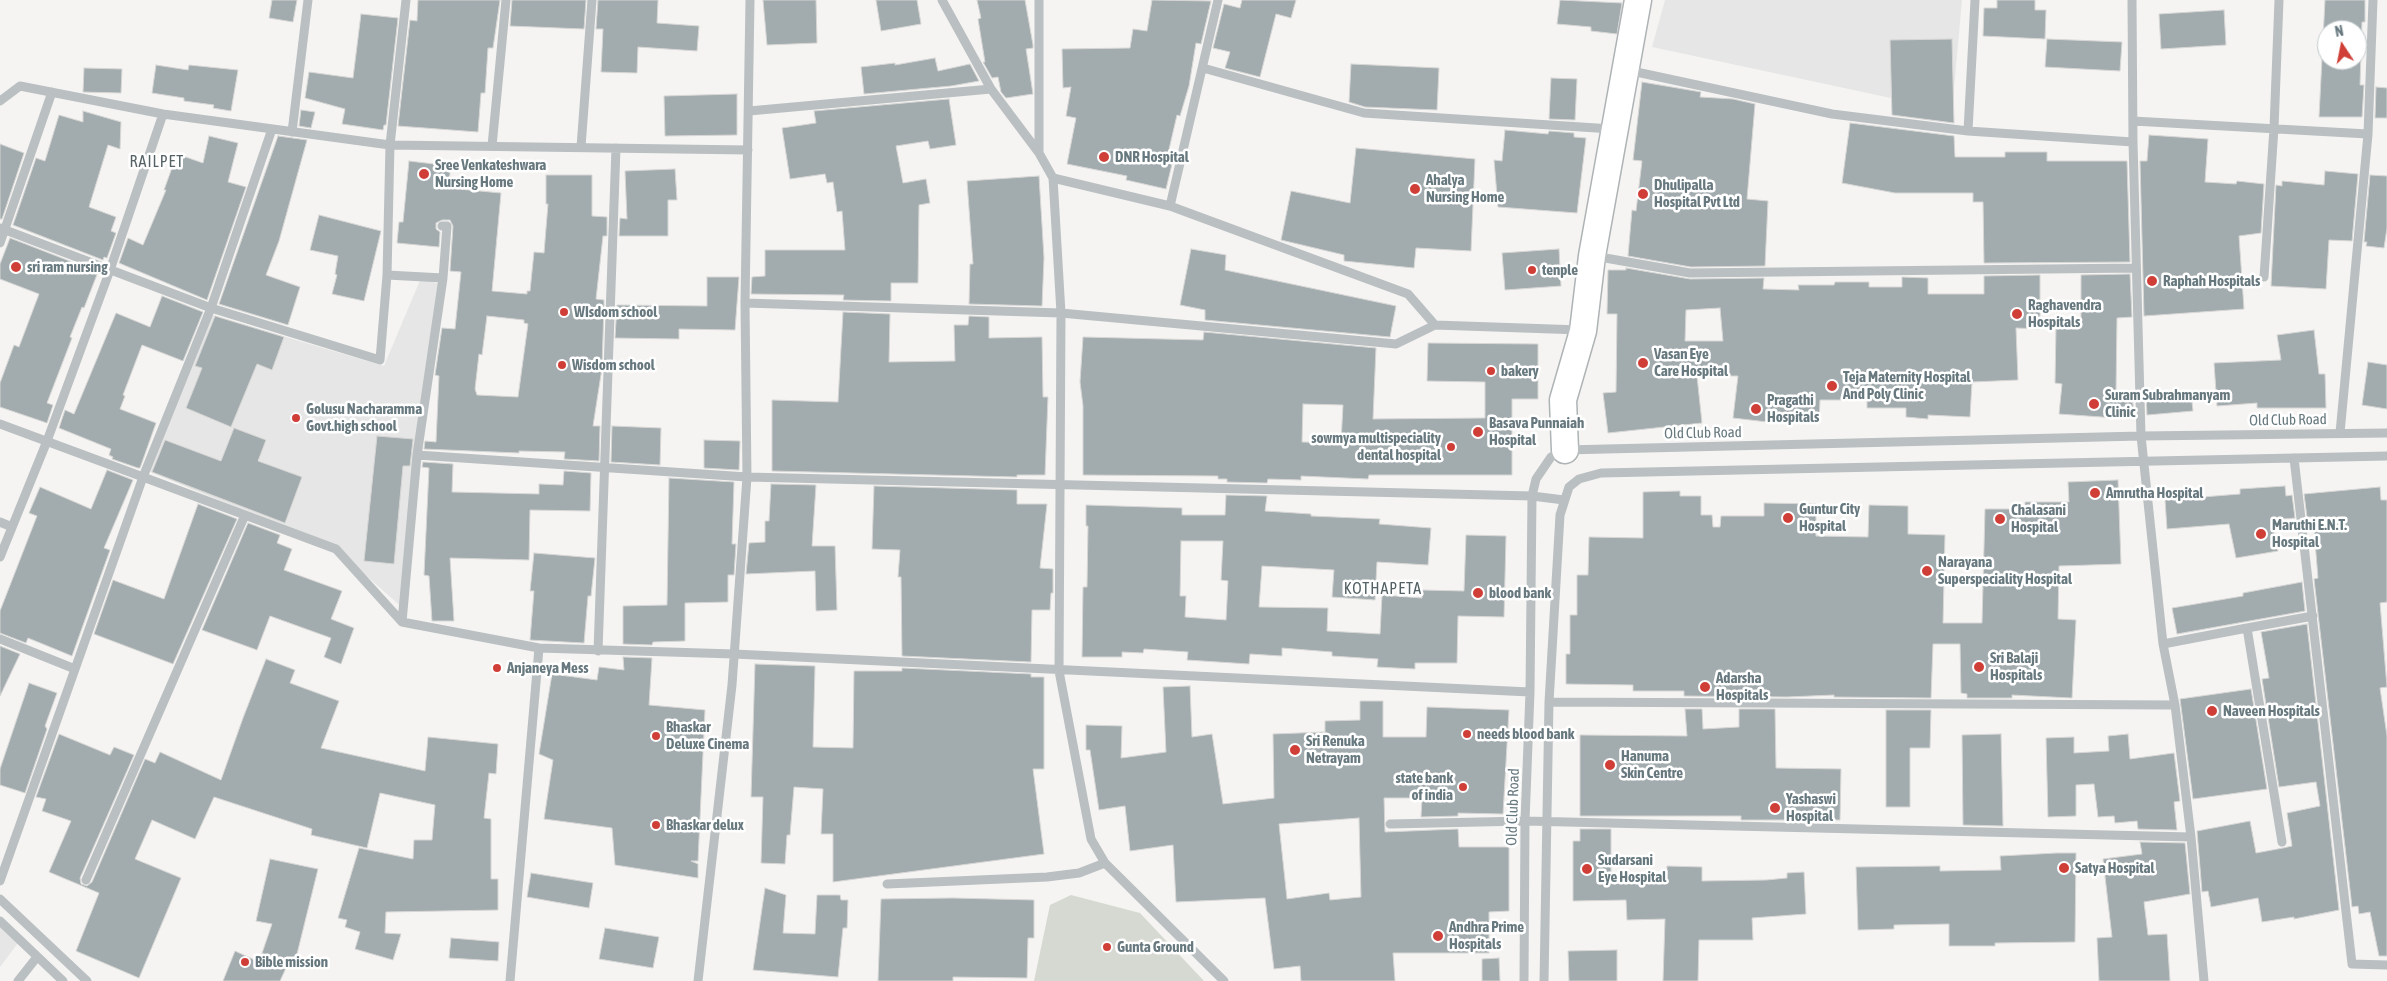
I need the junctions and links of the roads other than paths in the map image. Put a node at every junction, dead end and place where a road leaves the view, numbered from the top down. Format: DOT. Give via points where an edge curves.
graph roads {
  1 [pos="308,0"];
  2 [pos="406,0"];
  3 [pos="506,0"];
  4 [pos="592,0"];
  5 [pos="750,0"];
  6 [pos="942,0"];
  7 [pos="1039,0"];
  8 [pos="1218,0"];
  9 [pos="1638,0"];
  10 [pos="1975,0"];
  11 [pos="2132,0"];
  12 [pos="2279,0"];
  13 [pos="2373,0"];
  14 [pos="1203,68"];
  15 [pos="1626,70"];
  16 [pos="991,89"];
  17 [pos="52,92"];
  18 [pos="0,100"];
  19 [pos="749,111"];
  20 [pos="163,114"];
  21 [pos="2132,120"];
  22 [pos="2274,128"];
  23 [pos="272,129"];
  24 [pos="1615,129"];
  25 [pos="1968,131"];
  26 [pos="292,132"];
  27 [pos="2368,134"];
  28 [pos="2133,142"];
  29 [pos="390,144"];
  30 [pos="492,146"];
  31 [pos="582,147"];
  32 [pos="616,148"];
  33 [pos="748,150"];
  34 [pos="1039,154"];
  35 [pos="1053,178"];
  36 [pos="1170,206"];
  37 [pos="442,226"];
  38 [pos="2,230"];
  39 [pos="0,243"];
  40 [pos="1592,256"];
  41 [pos="2136,268"];
  42 [pos="110,270"];
  43 [pos="388,274"];
  44 [pos="2264,277"];
  45 [pos="442,278"];
  46 [pos="745,303"];
  47 [pos="211,308"];
  48 [pos="1061,313"];
  49 [pos="1435,325"];
  50 [pos="1583,330"];
  51 [pos="0,424"];
  52 [pos="2340,433"];
  53 [pos="2387,433"];
  54 [pos="2141,436"];
  55 [pos="47,441"];
  56 [pos="1565,450"];
  57 [pos="417,455"];
  58 [pos="2387,456"];
  59 [pos="2294,458"];
  60 [pos="2144,462"];
  61 [pos="606,467"];
  62 [pos="143,477"];
  63 [pos="747,477"];
  64 [pos="1061,484"];
  65 [pos="1532,496"];
  66 [pos="1564,500"];
  67 [pos="245,515"];
  68 [pos="0,522"];
  69 [pos="12,527"];
  70 [pos="0,557"];
  71 [pos="2313,616"];
  72 [pos="402,622"];
  73 [pos="2247,628"];
  74 [pos="0,639"];
  75 [pos="2163,644"];
  76 [pos="539,648"];
  77 [pos="598,651"];
  78 [pos="734,654"];
  79 [pos="75,669"];
  80 [pos="1058,671"];
  81 [pos="1530,692"];
  82 [pos="1548,702"];
  83 [pos="2175,705"];
  84 [pos="1525,821"];
  85 [pos="1545,822"];
  86 [pos="1390,824"];
  87 [pos="2191,837"];
  88 [pos="2282,842"];
  89 [pos="1105,863"];
  90 [pos="86,880"];
  91 [pos="0,881"];
  92 [pos="887,884"];
  93 [pos="0,899"];
  94 [pos="0,921"];
  95 [pos="37,957"];
  96 [pos="2387,965"];
  97 [pos="18,981"];
  98 [pos="63,981"];
  99 [pos="87,981"];
  100 [pos="510,981"];
  101 [pos="698,981"];
  102 [pos="1224,981"];
  103 [pos="1524,981"];
  104 [pos="1544,981"];
  105 [pos="2204,981"];
  1 -- 26 [label="street"];
  2 -- 29 [label="street"];
  3 -- 30 [label="street"];
  4 -- 31 [label="street"];
  5 -- 19 [label="street"];
  6 -- 16 [label="street"];
  7 -- 34 [label="street"];
  8 -- 14 [label="street"];
  9 -- 15 [label="main road"];
  10 -- 25 [label="street"];
  11 -- 21 [label="street"];
  12 -- 22 [label="street"];
  13 -- 27 [label="street"];
  14 -- 24 [label="street" via="1364,114"];
  14 -- 36 [label="street"];
  15 -- 24 [label="main road"];
  15 -- 25 [label="street" via="1832,114"];
  16 -- 19 [label="street"];
  16 -- 34 [label="street"];
  17 -- 18 [label="street" via="20,86"];
  17 -- 20 [label="street"];
  17 -- 38 [label="street"];
  19 -- 33 [label="street"];
  20 -- 23 [label="street"];
  20 -- 42 [label="street"];
  21 -- 22 [label="street"];
  21 -- 28 [label="street"];
  22 -- 27 [label="street"];
  22 -- 44 [label="street"];
  23 -- 26 [label="street"];
  23 -- 47 [label="street"];
  24 -- 40 [label="main road"];
  25 -- 28 [label="street"];
  26 -- 29 [label="street"];
  27 -- 52 [label="street"];
  28 -- 41 [label="street"];
  29 -- 30 [label="street"];
  29 -- 43 [label="street"];
  30 -- 31 [label="street"];
  31 -- 32 [label="street"];
  32 -- 33 [label="street"];
  32 -- 61 [label="street"];
  33 -- 46 [label="street"];
  34 -- 35 [label="street"];
  35 -- 36 [label="street"];
  35 -- 48 [label="street"];
  36 -- 49 [label="street" via="1408,294"];
  37 -- 45 [label="street" via="447,226"];
  38 -- 39 [label="street"];
  38 -- 42 [label="street"];
  40 -- 41 [label="street" via="1690,273"];
  40 -- 50 [label="main road"];
  41 -- 54 [label="street"];
  42 -- 47 [label="street"];
  42 -- 55 [label="street"];
  43 -- 45 [label="street"];
  43 -- 47 [label="street" via="380,360"];
  45 -- 57 [label="street"];
  46 -- 48 [label="street"];
  46 -- 63 [label="street"];
  47 -- 62 [label="street"];
  48 -- 49 [label="street" via="1396,344"];
  48 -- 64 [label="street"];
  49 -- 50 [label="street"];
  50 -- 56 [label="main road" via="1562,400"];
  51 -- 55 [label="street"];
  52 -- 53 [label="street, Old Club Road"];
  52 -- 54 [label="street, Old Club Road"];
  54 -- 56 [label="street, Old Club Road"];
  54 -- 60 [label="street"];
  55 -- 62 [label="street"];
  55 -- 69 [label="street"];
  56 -- 65 [label="street, Old Club Road" via="1551,457 1542,468"];
  57 -- 61 [label="street"];
  57 -- 72 [label="street"];
  58 -- 59 [label="street"];
  59 -- 60 [label="street"];
  59 -- 71 [label="street"];
  60 -- 66 [label="street" via="1601,473 1579,479 1569,487"];
  60 -- 75 [label="street"];
  61 -- 63 [label="street"];
  61 -- 77 [label="street"];
  62 -- 67 [label="street"];
  62 -- 79 [label="street"];
  63 -- 64 [label="street"];
  63 -- 78 [label="street"];
  64 -- 65 [label="street"];
  64 -- 80 [label="street"];
  65 -- 66 [label="street"];
  65 -- 81 [label="street, Old Club Road"];
  66 -- 82 [label="street" via="1560,515"];
  67 -- 72 [label="street" via="336,549"];
  67 -- 90 [label="street"];
  68 -- 69 [label="street"];
  69 -- 70 [label="street"];
  71 -- 73 [label="street"];
  71 -- 96 [label="street" via="2352,964"];
  72 -- 76 [label="street"];
  73 -- 75 [label="street"];
  73 -- 88 [label="street"];
  74 -- 79 [label="street"];
  75 -- 83 [label="street"];
  76 -- 77 [label="street"];
  76 -- 100 [label="street"];
  77 -- 78 [label="street"];
  78 -- 80 [label="street"];
  78 -- 101 [label="street" via="720,805"];
  79 -- 91 [label="street"];
  80 -- 81 [label="street"];
  80 -- 89 [label="street" via="1091,839"];
  81 -- 84 [label="street, Old Club Road"];
  82 -- 83 [label="street"];
  82 -- 85 [label="street"];
  83 -- 87 [label="street"];
  84 -- 85 [label="street"];
  84 -- 86 [label="street"];
  84 -- 103 [label="street, Old Club Road"];
  85 -- 87 [label="street"];
  85 -- 104 [label="street"];
  87 -- 105 [label="street"];
  89 -- 92 [label="street" via="1079,873"];
  89 -- 102 [label="street"];
  93 -- 99 [label="street"];
  94 -- 95 [label="street"];
  95 -- 97 [label="street"];
  95 -- 98 [label="street"];
}
